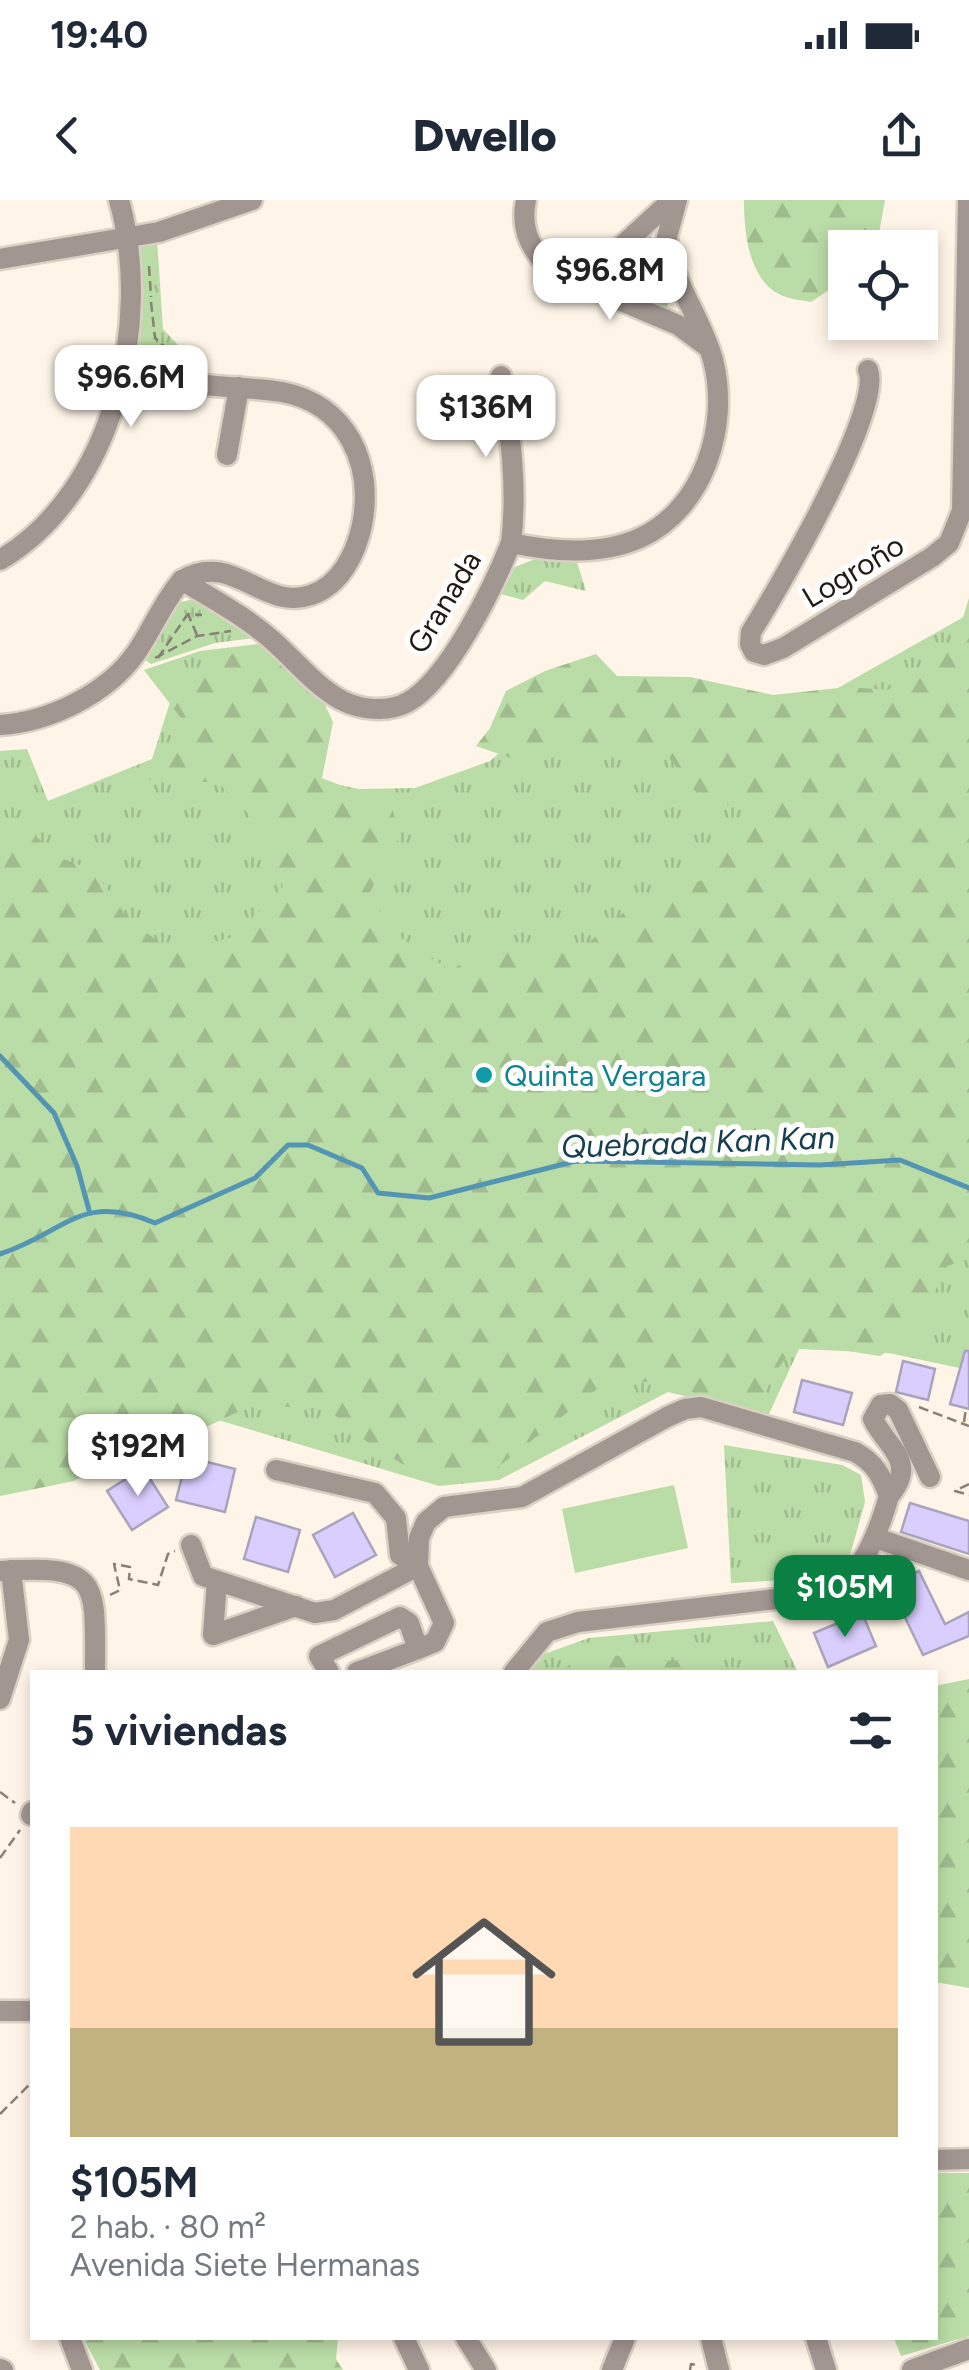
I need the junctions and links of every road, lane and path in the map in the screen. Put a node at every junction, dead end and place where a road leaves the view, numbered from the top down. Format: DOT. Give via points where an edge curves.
graph roads {
  1 [pos="119,200"];
  2 [pos="252,200"];
  3 [pos="526,200"];
  4 [pos="674,200"];
  5 [pos="968,200"];
  6 [pos="646,223"];
  7 [pos="130,237"];
  8 [pos="667,237"];
  9 [pos="611,257"];
  10 [pos="0,259"];
  11 [pos="579,278"];
  12 [pos="682,288"];
  13 [pos="607,295"];
  14 [pos="151,302"];
  15 [pos="667,320"];
  16 [pos="705,345"];
  17 [pos="180,361"];
  18 [pos="868,370"];
  19 [pos="501,376"];
  20 [pos="122,378"];
  21 [pos="238,388"];
  22 [pos="227,454"];
  23 [pos="511,543"];
  24 [pos="0,560"];
  25 [pos="182,580"];
  26 [pos="188,614"];
  27 [pos="203,615"];
  28 [pos="221,622"];
  29 [pos="198,636"];
  30 [pos="133,658"];
  31 [pos="157,658"];
  32 [pos="0,725"];
  33 [pos="916,1406"];
  34 [pos="966,1408"];
  35 [pos="966,1424"];
  36 [pos="276,1470"];
  37 [pos="930,1477"];
  38 [pos="969,1484"];
  39 [pos="969,1495"];
  40 [pos="890,1496"];
  41 [pos="876,1538"];
  42 [pos="191,1545"];
  43 [pos="418,1566"];
  44 [pos="6,1570"];
  45 [pos="969,1570"];
  46 [pos="217,1581"];
  47 [pos="105,1583"];
  48 [pos="296,1606"];
  49 [pos="418,1649"];
  50 [pos="95,1670"];
  51 [pos="328,1670"];
  52 [pos="362,1670"];
  53 [pos="516,1670"];
  54 [pos="0,1699"];
  55 [pos="30,1817"];
  56 [pos="0,1858"];
  57 [pos="30,2011"];
  58 [pos="0,2012"];
  59 [pos="30,2084"];
  60 [pos="0,2114"];
  61 [pos="969,2159"];
  62 [pos="938,2160"];
  63 [pos="71,2340"];
  64 [pos="405,2340"];
  65 [pos="467,2340"];
  66 [pos="623,2340"];
  67 [pos="711,2340"];
  68 [pos="817,2340"];
  69 [pos="969,2349"];
  70 [pos="711,2368"];
  71 [pos="82,2370"];
  72 [pos="419,2370"];
  73 [pos="486,2370"];
  74 [pos="612,2370"];
  75 [pos="690,2370"];
  76 [pos="826,2370"];
  77 [pos="912,2370"];
  1 -- 7 [label="street"];
  2 -- 7 [label="street"];
  3 -- 11 [label="street" via="529,242 544,263"];
  4 -- 6 [label="street"];
  4 -- 8 [label="street"];
  5 -- 18 [label="street, Logroño" via="958,528 932,558 862,602 784,648 754,652 752,632 840,470 872,380"];
  6 -- 8 [label="street"];
  6 -- 9 [label="street"];
  7 -- 10 [label="street"];
  7 -- 20 [label="street"];
  8 -- 12 [label="street, Granada"];
  9 -- 11 [label="street"];
  9 -- 13 [label="street"];
  11 -- 13 [label="street"];
  12 -- 15 [label="street" via="680,306"];
  12 -- 16 [label="street, Granada"];
  13 -- 15 [label="street"];
  14 -- 17 [label="path" via="156,338"];
  15 -- 16 [label="street"];
  16 -- 23 [label="street, Granada" via="713,361 716,419 709,459 688,498 664,522 613,547 572,551"];
  19 -- 23 [label="street" via="515,511"];
  20 -- 21 [label="street"];
  20 -- 24 [label="street" via="101,442 73,489 48,521"];
  21 -- 22 [label="street"];
  21 -- 25 [label="street" via="286,393 338,420 359,454 365,480 360,535 350,563 310,596 286,597 214,570"];
  23 -- 25 [label="street, Granada" via="494,586 442,668 408,702 381,711 344,702 257,628"];
  25 -- 30 [label="street"];
  26 -- 27 [label="path"];
  26 -- 29 [label="path"];
  26 -- 31 [label="path"];
  28 -- 29 [label="path" via="234,631"];
  29 -- 31 [label="path"];
  30 -- 31 [label="path"];
  30 -- 32 [label="street" via="56,713"];
  33 -- 35 [label="path"];
  34 -- 35 [label="path"];
  36 -- 43 [label="street" via="375,1493 396,1518 400,1555"];
  37 -- 40 [label="street" via="898,1410 881,1404 872,1419 894,1445 902,1471"];
  38 -- 39 [label="path" via="955,1491"];
  40 -- 41 [label="street"];
  40 -- 43 [label="street" via="878,1470 855,1452 701,1407 685,1409 522,1497 444,1507 418,1538"];
  41 -- 45 [label="street"];
  41 -- 53 [label="street" via="835,1589 578,1622 548,1632"];
  42 -- 46 [label="street" via="203,1576"];
  42 -- 47 [label="path" via="168,1554 158,1585 129,1579 130,1566 114,1564 120,1590 109,1596"];
  43 -- 48 [label="street" via="334,1610"];
  43 -- 49 [label="street" via="444,1624 435,1642"];
  44 -- 50 [label="street" via="66,1572 86,1583 95,1601"];
  44 -- 54 [label="street" via="20,1640"];
  46 -- 48 [label="street"];
  46 -- 48 [label="street" via="214,1635"];
  49 -- 51 [label="street" via="409,1623 400,1618 319,1656"];
  49 -- 52 [label="street"];
  55 -- 56 [label="path"];
  57 -- 58 [label="street"];
  59 -- 60 [label="path"];
  61 -- 62 [label="street"];
  63 -- 71 [label="street"];
  64 -- 72 [label="street"];
  65 -- 73 [label="street"];
  66 -- 74 [label="street"];
  67 -- 70 [label="street"];
  68 -- 76 [label="street"];
  69 -- 77 [label="street"];
  70 -- 75 [label="path" via="692,2364"];
}
